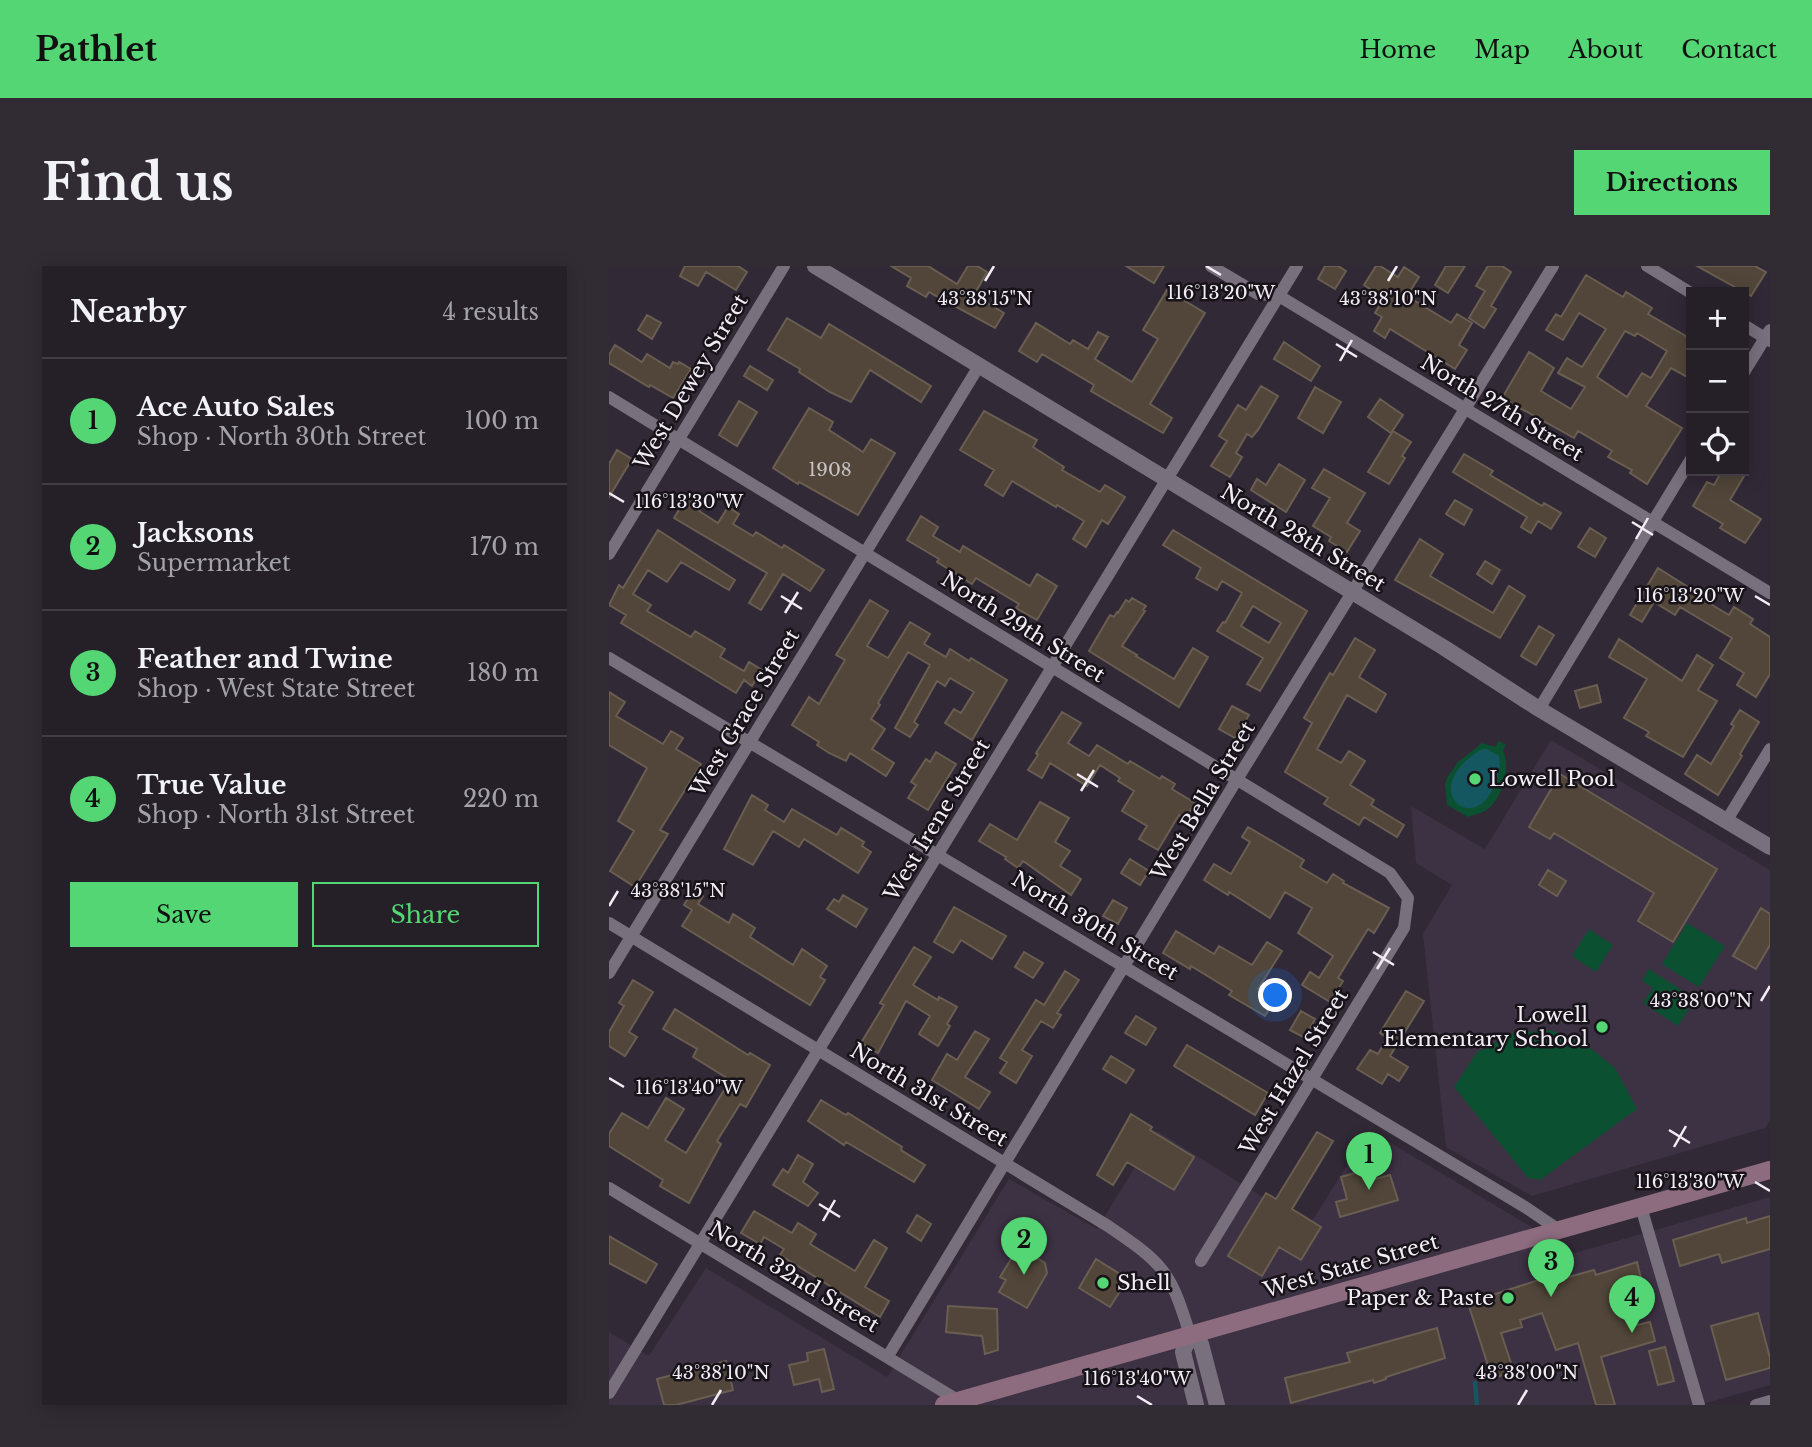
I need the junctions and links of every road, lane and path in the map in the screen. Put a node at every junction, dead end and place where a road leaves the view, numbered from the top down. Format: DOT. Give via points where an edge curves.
graph roads {
  1 [pos="784,266"];
  2 [pos="814,266"];
  3 [pos="1211,266"];
  4 [pos="1297,266"];
  5 [pos="1553,266"];
  6 [pos="1647,266"];
  7 [pos="1686,290"];
  8 [pos="1279,296"];
  9 [pos="1749,327"];
  10 [pos="1768,336"];
  11 [pos="1749,364"];
  12 [pos="979,366"];
  13 [pos="609,397"];
  14 [pos="1465,409"];
  15 [pos="679,439"];
  16 [pos="1686,466"];
  17 [pos="1167,480"];
  18 [pos="1653,522"];
  19 [pos="866,552"];
  20 [pos="609,554"];
  21 [pos="1353,593"];
  22 [pos="1770,593"];
  23 [pos="609,658"];
  24 [pos="1051,668"];
  25 [pos="1539,709"];
  26 [pos="750,742"];
  27 [pos="1770,749"];
  28 [pos="1236,781"];
  29 [pos="1727,820"];
  30 [pos="1770,846"];
  31 [pos="938,855"];
  32 [pos="1408,898"];
  33 [pos="609,923"];
  34 [pos="631,937"];
  35 [pos="1125,967"];
  36 [pos="609,973"];
  37 [pos="818,1050"];
  38 [pos="1312,1079"];
  39 [pos="1005,1163"];
  40 [pos="1770,1170"];
  41 [pos="609,1188"];
  42 [pos="1641,1207"];
  43 [pos="1559,1230"];
  44 [pos="701,1243"];
  45 [pos="1201,1261"];
  46 [pos="1190,1335"];
  47 [pos="888,1356"];
  48 [pos="609,1393"];
  49 [pos="1770,1401"];
  50 [pos="952,1403"];
  51 [pos="1196,1405"];
  52 [pos="1217,1405"];
  53 [pos="1699,1405"];
  54 [pos="1756,1405"];
  1 -- 15 [label="street, West Dewey Street"];
  2 -- 12 [label="street, North 28th Street"];
  3 -- 8 [label="street, North 27th Street" via="1258,294"];
  4 -- 8 [label="street, West Irene Street"];
  5 -- 14 [label="street, West Bella Street"];
  6 -- 7 [label="street"];
  8 -- 14 [label="street, North 27th Street"];
  8 -- 17 [label="street, West Irene Street"];
  9 -- 10 [label="street"];
  10 -- 11 [label="street"];
  12 -- 17 [label="street, North 28th Street"];
  12 -- 19 [label="street, West Grace Street"];
  13 -- 15 [label="street, North 29th Street"];
  14 -- 18 [label="street, North 27th Street"];
  14 -- 21 [label="street, West Bella Street"];
  15 -- 19 [label="street, North 29th Street"];
  15 -- 20 [label="street, West Dewey Street"];
  16 -- 18 [label="street"];
  17 -- 21 [label="street, North 28th Street"];
  17 -- 24 [label="street, West Irene Street"];
  18 -- 22 [label="street, North 27th Street"];
  18 -- 25 [label="street"];
  19 -- 24 [label="street, North 29th Street"];
  19 -- 26 [label="street, West Grace Street"];
  21 -- 25 [label="street, North 28th Street"];
  21 -- 28 [label="street, West Bella Street"];
  23 -- 26 [label="street, North 30th Street"];
  24 -- 28 [label="street, North 29th Street"];
  24 -- 31 [label="street, West Irene Street"];
  25 -- 29 [label="street, North 28th Street"];
  26 -- 31 [label="street, North 30th Street"];
  26 -- 34 [label="street, West Grace Street"];
  27 -- 29 [label="street"];
  28 -- 32 [label="street, North 29th Street" via="1390,873"];
  28 -- 35 [label="street, West Bella Street"];
  29 -- 30 [label="street, North 28th Street"];
  31 -- 35 [label="street, North 30th Street"];
  31 -- 37 [label="street, West Irene Street"];
  32 -- 38 [label="street, West Hazel Street" via="1404,928"];
  33 -- 34 [label="street, North 31st Street"];
  34 -- 36 [label="street, West Grace Street"];
  34 -- 37 [label="street, North 31st Street"];
  35 -- 38 [label="street, North 30th Street"];
  35 -- 39 [label="street, West Bella Street"];
  37 -- 39 [label="street, North 31st Street"];
  37 -- 44 [label="street, West Irene Street"];
  38 -- 43 [label="street, North 30th Street"];
  38 -- 45 [label="street, West Hazel Street"];
  39 -- 46 [label="street, North 31st Street" via="1149,1254 1176,1290"];
  39 -- 47 [label="street, West Bella Street"];
  40 -- 42 [label="main road, West State Street"];
  41 -- 44 [label="street, North 32nd Street"];
  42 -- 43 [label="main road, West State Street"];
  42 -- 53 [label="street"];
  43 -- 46 [label="main road, West State Street"];
  44 -- 47 [label="street, North 32nd Street"];
  44 -- 48 [label="street, West Irene Street"];
  46 -- 50 [label="main road, West State Street"];
  46 -- 51 [label="street" via="1183,1352"];
  46 -- 52 [label="street" via="1201,1344"];
  47 -- 50 [label="street, North 32nd Street"];
  49 -- 54 [label="street"];
}
